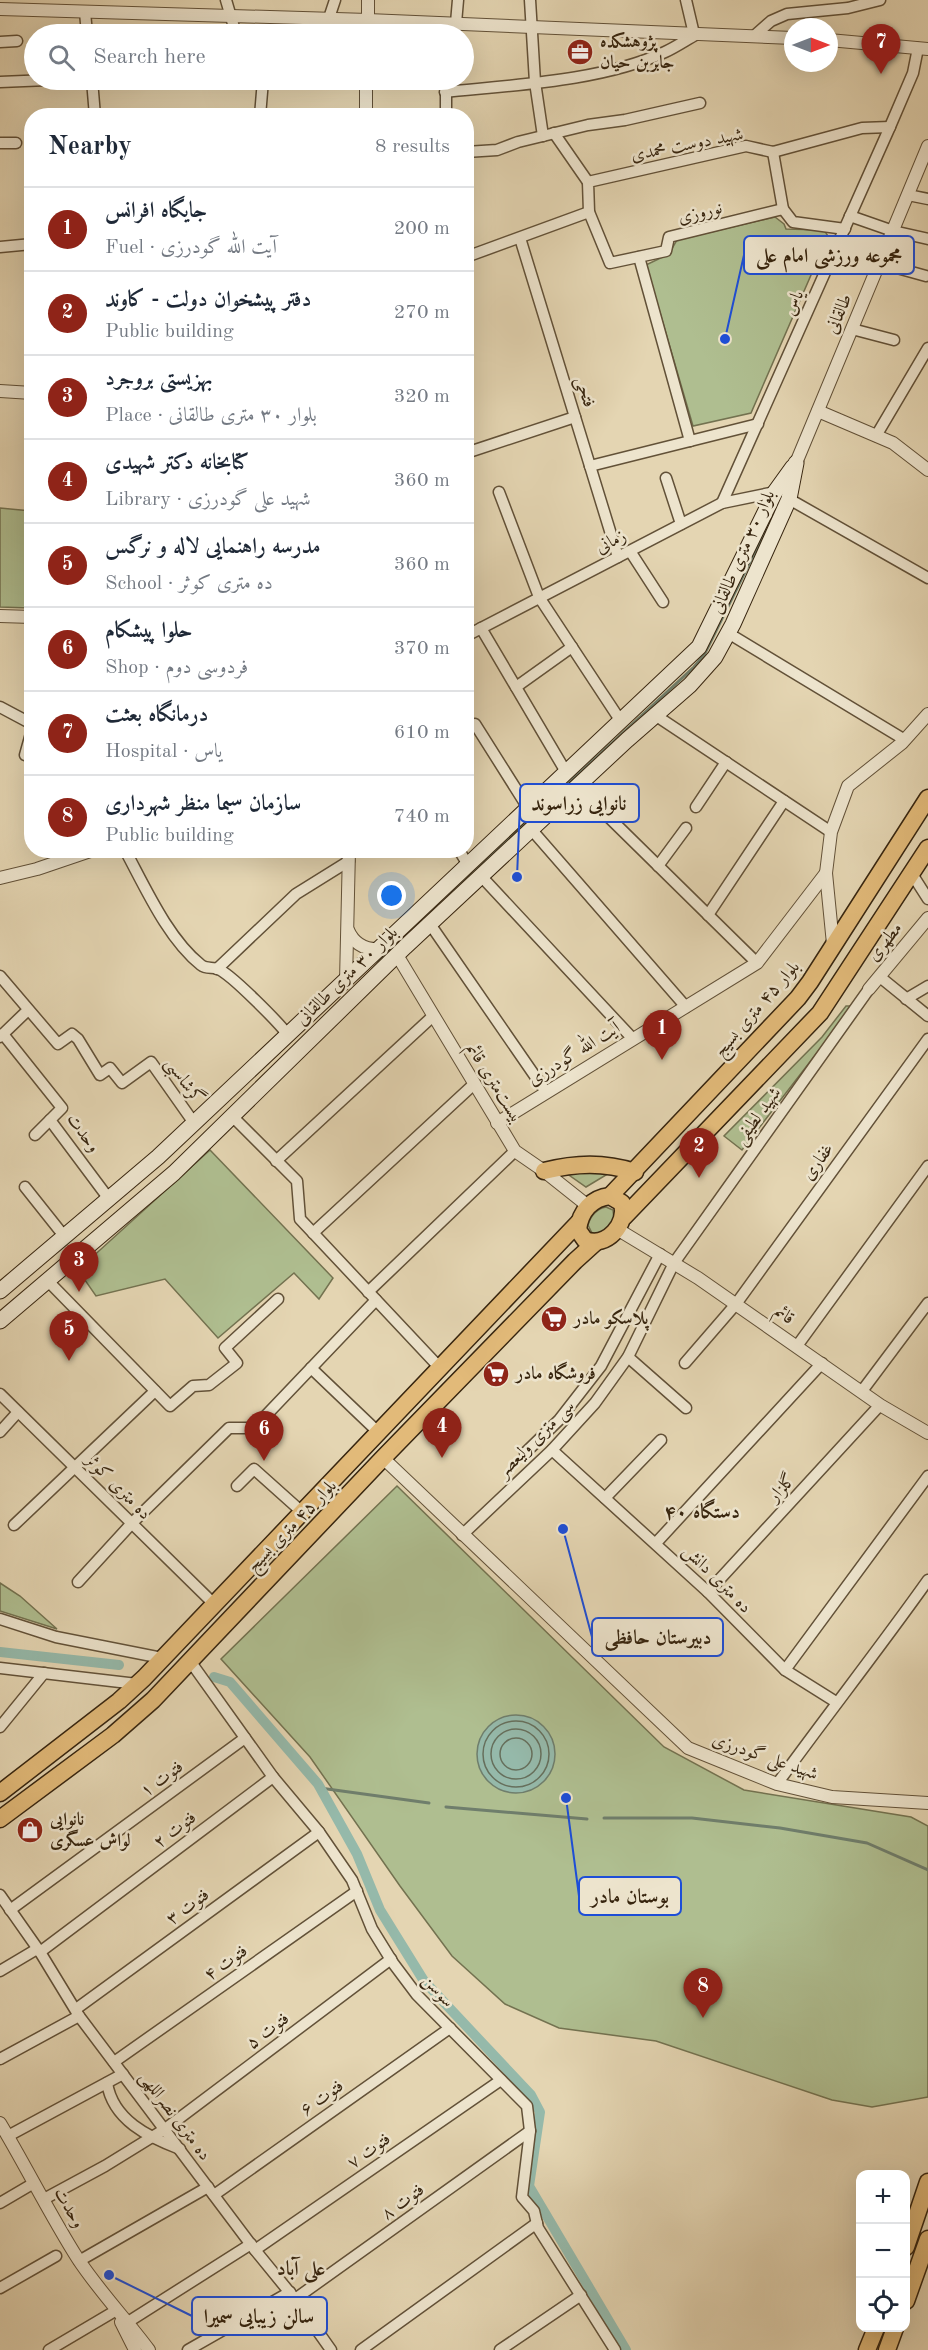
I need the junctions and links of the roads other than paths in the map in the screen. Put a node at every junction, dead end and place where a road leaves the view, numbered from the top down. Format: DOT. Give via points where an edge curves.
graph roads {
  1 [pos="226,0"];
  2 [pos="335,0"];
  3 [pos="368,0"];
  4 [pos="458,0"];
  5 [pos="530,0"];
  6 [pos="686,0"];
  7 [pos="880,0"];
  8 [pos="0,9"];
  9 [pos="84,12"];
  10 [pos="232,16"];
  11 [pos="329,18"];
  12 [pos="368,20"];
  13 [pos="86,24"];
  14 [pos="234,24"];
  15 [pos="368,24"];
  16 [pos="416,24"];
  17 [pos="453,24"];
  18 [pos="474,27"];
  19 [pos="531,27"];
  20 [pos="696,34"];
  21 [pos="754,36"];
  22 [pos="784,38"];
  23 [pos="17,41"];
  24 [pos="838,41"];
  25 [pos="0,42"];
  26 [pos="923,48"];
  27 [pos="928,58"];
  28 [pos="24,81"];
  29 [pos="0,82"];
  30 [pos="535,82"];
  31 [pos="474,89"];
  32 [pos="93,90"];
  33 [pos="262,90"];
  34 [pos="366,90"];
  35 [pos="464,90"];
  36 [pos="446,92"];
  37 [pos="700,103"];
  38 [pos="94,108"];
  39 [pos="261,108"];
  40 [pos="366,108"];
  41 [pos="446,108"];
  42 [pos="890,127"];
  43 [pos="554,133"];
  44 [pos="543,136"];
  45 [pos="16,142"];
  46 [pos="0,143"];
  47 [pos="928,146"];
  48 [pos="474,152"];
  49 [pos="773,152"];
  50 [pos="925,161"];
  51 [pos="588,182"];
  52 [pos="908,195"];
  53 [pos="928,200"];
  54 [pos="783,209"];
  55 [pos="589,212"];
  56 [pos="850,216"];
  57 [pos="845,229"];
  58 [pos="893,231"];
  59 [pos="520,238"];
  60 [pos="928,239"];
  61 [pos="24,245"];
  62 [pos="0,248"];
  63 [pos="474,254"];
  64 [pos="639,257"];
  65 [pos="879,263"];
  66 [pos="926,276"];
  67 [pos="852,329"];
  68 [pos="894,340"];
  69 [pos="926,354"];
  70 [pos="0,391"];
  71 [pos="24,392"];
  72 [pos="818,411"];
  73 [pos="575,417"];
  74 [pos="758,424"];
  75 [pos="876,436"];
  76 [pos="690,441"];
  77 [pos="474,450"];
  78 [pos="796,463"];
  79 [pos="590,466"];
  80 [pos="928,470"];
  81 [pos="666,478"];
  82 [pos="499,492"];
  83 [pos="775,492"];
  84 [pos="789,499"];
  85 [pos="722,503"];
  86 [pos="681,524"];
  87 [pos="630,550"];
  88 [pos="618,557"];
  89 [pos="928,578"];
  90 [pos="539,597"];
  91 [pos="663,602"];
  92 [pos="0,616"];
  93 [pos="24,617"];
  94 [pos="481,628"];
  95 [pos="474,632"];
  96 [pos="728,633"];
  97 [pos="572,646"];
  98 [pos="516,687"];
  99 [pos="0,707"];
  100 [pos="928,714"];
  101 [pos="655,715"];
  102 [pos="24,720"];
  103 [pos="620,720"];
  104 [pos="474,725"];
  105 [pos="905,740"];
  106 [pos="726,762"];
  107 [pos="566,772"];
  108 [pos="577,786"];
  109 [pos="928,798"];
  110 [pos="784,801"];
  111 [pos="696,807"];
  112 [pos="528,808"];
  113 [pos="686,828"];
  114 [pos="531,829"];
  115 [pos="831,832"];
  116 [pos="928,848"];
  117 [pos="69,858"];
  118 [pos="129,858"];
  119 [pos="346,858"];
  120 [pos="349,858"];
  121 [pos="464,858"];
  122 [pos="468,865"];
  123 [pos="658,866"];
  124 [pos="826,873"];
  125 [pos="912,874"];
  126 [pos="482,876"];
  127 [pos="0,878"];
  128 [pos="928,899"];
  129 [pos="708,915"];
  130 [pos="928,918"];
  131 [pos="430,924"];
  132 [pos="347,929"];
  133 [pos="833,944"];
  134 [pos="383,945"];
  135 [pos="397,955"];
  136 [pos="757,963"];
  137 [pos="217,969"];
  138 [pos="0,976"];
  139 [pos="880,977"];
  140 [pos="346,981"];
  141 [pos="928,986"];
  142 [pos="869,989"];
  143 [pos="358,993"];
  144 [pos="906,999"];
  145 [pos="686,1007"];
  146 [pos="28,1010"];
  147 [pos="928,1016"];
  148 [pos="432,1017"];
  149 [pos="2,1035"];
  150 [pos="288,1035"];
  151 [pos="633,1039"];
  152 [pos="928,1039"];
  153 [pos="473,1085"];
  154 [pos="546,1092"];
  155 [pos="232,1116"];
  156 [pos="50,1120"];
  157 [pos="194,1123"];
  158 [pos="497,1123"];
  159 [pos="35,1135"];
  160 [pos="515,1151"];
  161 [pos="276,1161"];
  162 [pos="928,1166"];
  163 [pos="544,1171"];
  164 [pos="635,1172"];
  165 [pos="25,1187"];
  166 [pos="610,1196"];
  167 [pos="109,1199"];
  168 [pos="588,1206"];
  169 [pos="579,1222"];
  170 [pos="620,1223"];
  171 [pos="313,1233"];
  172 [pos="64,1236"];
  173 [pos="596,1242"];
  174 [pos="660,1254"];
  175 [pos="674,1263"];
  176 [pos="48,1280"];
  177 [pos="0,1291"];
  178 [pos="372,1296"];
  179 [pos="278,1299"];
  180 [pos="928,1303"];
  181 [pos="736,1304"];
  182 [pos="0,1321"];
  183 [pos="797,1346"];
  184 [pos="628,1357"];
  185 [pos="685,1363"];
  186 [pos="822,1363"];
  187 [pos="311,1368"];
  188 [pos="440,1368"];
  189 [pos="154,1391"];
  190 [pos="862,1391"];
  191 [pos="0,1394"];
  192 [pos="880,1406"];
  193 [pos="686,1408"];
  194 [pos="18,1412"];
  195 [pos="927,1431"];
  196 [pos="0,1432"];
  197 [pos="378,1432"];
  198 [pos="661,1440"];
  199 [pos="552,1450"];
  200 [pos="525,1453"];
  201 [pos="383,1458"];
  202 [pos="75,1467"];
  203 [pos="928,1476"];
  204 [pos="237,1486"];
  205 [pos="605,1498"];
  206 [pos="302,1512"];
  207 [pos="132,1523"];
  208 [pos="14,1525"];
  209 [pos="462,1535"];
  210 [pos="656,1543"];
  211 [pos="928,1580"];
  212 [pos="78,1582"];
  213 [pos="708,1592"];
  214 [pos="214,1604"];
  215 [pos="0,1619"];
  216 [pos="162,1658"];
  217 [pos="190,1661"];
  218 [pos="0,1668"];
  219 [pos="785,1670"];
  220 [pos="44,1673"];
  221 [pos="137,1684"];
  222 [pos="836,1702"];
  223 [pos="0,1727"];
  224 [pos="245,1738"];
  225 [pos="273,1777"];
  226 [pos="777,1784"];
  227 [pos="5,1789"];
  228 [pos="22,1803"];
  229 [pos="928,1803"];
  230 [pos="0,1819"];
  231 [pos="319,1832"];
  232 [pos="357,1892"];
  233 [pos="0,1895"];
  234 [pos="10,1910"];
  235 [pos="39,1951"];
  236 [pos="391,1959"];
  237 [pos="0,1971"];
  238 [pos="77,2013"];
  239 [pos="450,2028"];
  240 [pos="0,2059"];
  241 [pos="114,2062"];
  242 [pos="123,2074"];
  243 [pos="501,2080"];
  244 [pos="107,2083"];
  245 [pos="0,2123"];
  246 [pos="165,2129"];
  247 [pos="530,2131"];
  248 [pos="8,2136"];
  249 [pos="151,2138"];
  250 [pos="180,2149"];
  251 [pos="928,2182"];
  252 [pos="34,2183"];
  253 [pos="211,2191"];
  254 [pos="44,2199"];
  255 [pos="0,2203"];
  256 [pos="537,2223"];
  257 [pos="910,2235"];
  258 [pos="928,2239"];
  259 [pos="253,2247"];
  260 [pos="56,2256"];
  261 [pos="79,2261"];
  262 [pos="0,2288"];
  263 [pos="910,2290"];
  264 [pos="581,2295"];
  265 [pos="292,2296"];
  266 [pos="115,2309"];
  267 [pos="128,2322"];
  268 [pos="874,2332"];
  269 [pos="894,2332"];
  270 [pos="49,2350"];
  271 [pos="135,2350"];
  272 [pos="149,2350"];
  273 [pos="188,2350"];
  274 [pos="331,2350"];
  275 [pos="361,2350"];
  276 [pos="500,2350"];
  277 [pos="615,2350"];
  278 [pos="867,2350"];
  279 [pos="887,2350"];
  1 -- 10 [label="street"];
  2 -- 11 [label="street"];
  3 -- 12 [label="street"];
  4 -- 17 [label="street"];
  5 -- 19 [label="street"];
  6 -- 20 [label="street"];
  7 -- 21 [label="street" via="848,8 787,14 771,21"];
  8 -- 9 [label="street"];
  9 -- 10 [label="street"];
  9 -- 13 [label="street"];
  10 -- 11 [label="street"];
  10 -- 14 [label="street"];
  11 -- 12 [label="street"];
  12 -- 15 [label="street"];
  12 -- 16 [label="street"];
  18 -- 19 [label="street"];
  19 -- 20 [label="street"];
  19 -- 30 [label="street"];
  20 -- 21 [label="street"];
  20 -- 30 [label="street" via="664,53 611,70"];
  21 -- 22 [label="street"];
  23 -- 25 [label="street"];
  24 -- 26 [label="street"];
  26 -- 27 [label="street"];
  26 -- 42 [label="street, یاس"];
  28 -- 29 [label="street"];
  30 -- 31 [label="street"];
  30 -- 44 [label="street"];
  32 -- 38 [label="street"];
  33 -- 39 [label="street"];
  34 -- 40 [label="street"];
  35 -- 36 [label="street"];
  36 -- 41 [label="street"];
  37 -- 43 [label="street"];
  42 -- 49 [label="street, شهید دوست محمدی" via="862,128"];
  42 -- 56 [label="street, یاس"];
  43 -- 44 [label="street"];
  43 -- 51 [label="street"];
  44 -- 48 [label="street" via="498,150"];
  45 -- 46 [label="street"];
  47 -- 50 [label="street, طالقانی"];
  49 -- 51 [label="street, شهید دوست محمدی" via="746,146"];
  49 -- 54 [label="street"];
  50 -- 52 [label="street, طالقانی"];
  51 -- 55 [label="street"];
  52 -- 53 [label="street"];
  52 -- 58 [label="street, طالقانی"];
  54 -- 57 [label="street" via="793,222"];
  54 -- 64 [label="street, نوروزی" via="669,237 666,252"];
  55 -- 59 [label="street"];
  55 -- 64 [label="street, نوروزی" via="610,263"];
  56 -- 57 [label="street, یاس"];
  56 -- 58 [label="street"];
  57 -- 74 [label="street, یاس"];
  58 -- 60 [label="street"];
  58 -- 65 [label="street, طالقانی"];
  59 -- 63 [label="street"];
  59 -- 73 [label="street, فتحی"];
  61 -- 62 [label="street"];
  64 -- 76 [label="street"];
  65 -- 66 [label="street"];
  65 -- 67 [label="street, طالقانی"];
  67 -- 68 [label="street"];
  67 -- 72 [label="street, طالقانی"];
  69 -- 75 [label="street"];
  70 -- 71 [label="street"];
  72 -- 75 [label="street"];
  72 -- 78 [label="street, طالقانی"];
  73 -- 77 [label="street"];
  73 -- 79 [label="street, فتحی"];
  74 -- 76 [label="street"];
  74 -- 85 [label="street, یاس"];
  75 -- 80 [label="street" via="893,443"];
  76 -- 79 [label="street"];
  78 -- 83 [label="main road, بلوار ۳۰ متری طالقانی"];
  78 -- 84 [label="main road, بلوار ۳۰ متری طالقانی"];
  79 -- 88 [label="street, فتحی"];
  81 -- 86 [label="street"];
  82 -- 90 [label="street"];
  83 -- 85 [label="street, زمانی"];
  83 -- 103 [label="main road, بلوار ۳۰ متری طالقانی" via="699,647"];
  84 -- 89 [label="street"];
  84 -- 96 [label="main road, بلوار ۳۰ متری طالقانی"];
  85 -- 86 [label="street, زمانی"];
  86 -- 87 [label="street, زمانی"];
  87 -- 88 [label="street, زمانی"];
  87 -- 91 [label="street"];
  88 -- 90 [label="street, زمانی"];
  90 -- 94 [label="street, زمانی"];
  90 -- 97 [label="street"];
  92 -- 93 [label="street"];
  94 -- 95 [label="street, زمانی"];
  94 -- 98 [label="street"];
  96 -- 101 [label="main road, بلوار ۳۰ متری طالقانی" via="715,657"];
  96 -- 105 [label="street"];
  97 -- 98 [label="street"];
  97 -- 103 [label="street"];
  98 -- 107 [label="street"];
  99 -- 102 [label="street"];
  100 -- 105 [label="street"];
  101 -- 106 [label="street"];
  101 -- 108 [label="main road, بلوار ۳۰ متری طالقانی"];
  103 -- 107 [label="main road, بلوار ۳۰ متری طالقانی"];
  104 -- 112 [label="street"];
  105 -- 115 [label="street" via="848,786"];
  106 -- 110 [label="street"];
  106 -- 111 [label="street"];
  107 -- 112 [label="main road, بلوار ۳۰ متری طالقانی"];
  108 -- 114 [label="main road, بلوار ۳۰ متری طالقانی"];
  108 -- 123 [label="street"];
  109 -- 133 [label="main road, بلوار ۴۵ متری بسیج"];
  110 -- 115 [label="street"];
  110 -- 129 [label="street"];
  112 -- 122 [label="main road, بلوار ۳۰ متری طالقانی"];
  113 -- 123 [label="street"];
  114 -- 126 [label="main road, بلوار ۳۰ متری طالقانی"];
  114 -- 145 [label="street"];
  115 -- 124 [label="street"];
  116 -- 125 [label="main road"];
  117 -- 127 [label="street"];
  118 -- 137 [label="street" via="166,923 188,952 203,967"];
  119 -- 137 [label="street" via="296,894"];
  120 -- 132 [label="street"];
  121 -- 122 [label="street"];
  122 -- 134 [label="main road, بلوار ۳۰ متری طالقانی"];
  123 -- 129 [label="street"];
  124 -- 133 [label="street"];
  124 -- 136 [label="street, آیت الله گودرزی"];
  125 -- 128 [label="street"];
  125 -- 170 [label="main road" via="820,1013"];
  126 -- 131 [label="main road, بلوار ۳۰ متری طالقانی"];
  126 -- 151 [label="street"];
  129 -- 136 [label="street"];
  130 -- 139 [label="street, مطهری"];
  131 -- 135 [label="main road, بلوار ۳۰ متری طالقانی"];
  131 -- 154 [label="street"];
  132 -- 134 [label="street" via="362,946"];
  132 -- 140 [label="street"];
  133 -- 164 [label="main road, بلوار ۴۵ متری بسیج" via="785,1013"];
  134 -- 135 [label="main road"];
  134 -- 140 [label="main road, بلوار ۳۰ متری طالقانی"];
  135 -- 143 [label="main road, بلوار ۳۰ متری طالقانی"];
  135 -- 148 [label="street, بیست‌متری قائم"];
  136 -- 145 [label="street, آیت الله گودرزی"];
  137 -- 150 [label="street"];
  138 -- 146 [label="street, گرشاسبی"];
  139 -- 142 [label="street, مطهری"];
  139 -- 144 [label="street"];
  140 -- 143 [label="main road"];
  140 -- 150 [label="main road, بلوار ۳۰ متری طالقانی"];
  141 -- 144 [label="street"];
  142 -- 175 [label="street, شهید لطیفی"];
  143 -- 155 [label="main road, بلوار ۳۰ متری طالقانی"];
  144 -- 147 [label="street"];
  145 -- 151 [label="street, آیت الله گودرزی"];
  146 -- 149 [label="street"];
  146 -- 157 [label="street, گرشاسبی" via="58,1044 72,1034 78,1038 100,1075 110,1068 122,1083 151,1062"];
  148 -- 153 [label="street, بیست‌متری قائم"];
  148 -- 161 [label="street"];
  149 -- 156 [label="street, وحدت" via="62,1108"];
  150 -- 157 [label="main road, بلوار ۳۰ متری طالقانی"];
  151 -- 154 [label="street, آیت الله گودرزی"];
  152 -- 181 [label="street, غفاری"];
  153 -- 158 [label="street, بیست‌متری قائم"];
  153 -- 171 [label="street"];
  154 -- 158 [label="street, آیت الله گودرزی"];
  155 -- 161 [label="street"];
  155 -- 176 [label="main road, بلوار ۳۰ متری طالقانی" via="174,1173"];
  156 -- 159 [label="street"];
  156 -- 167 [label="street, وحدت"];
  157 -- 167 [label="main road, بلوار ۳۰ متری طالقانی"];
  158 -- 160 [label="street, بیست‌متری قائم"];
  160 -- 163 [label="street, بیست‌متری قائم"];
  160 -- 178 [label="street"];
  161 -- 171 [label="street" via="297,1181 300,1219"];
  162 -- 183 [label="street"];
  163 -- 164 [label="main road" via="584,1164"];
  163 -- 168 [label="street, بیست‌متری قائم"];
  164 -- 166 [label="main road, بلوار ۴۵ متری بسیج"];
  165 -- 172 [label="street"];
  166 -- 168 [label="main road"];
  166 -- 170 [label="main road" via="622,1203"];
  167 -- 172 [label="main road, بلوار ۳۰ متری طالقانی"];
  168 -- 169 [label="main road"];
  169 -- 173 [label="main road" via="581,1236"];
  169 -- 188 [label="main road, بلوار ۴۵ متری بسیج"];
  170 -- 173 [label="main road" via="607,1238"];
  170 -- 174 [label="street, قائم"];
  171 -- 178 [label="street"];
  172 -- 177 [label="main road, بلوار ۳۰ متری طالقانی"];
  173 -- 201 [label="main road, بلوار ۴۵ متری بسیج"];
  174 -- 175 [label="street, قائم"];
  174 -- 200 [label="street" via="601,1366 559,1420"];
  175 -- 181 [label="street, قائم"];
  175 -- 184 [label="street, سی متری ولیعصر"];
  176 -- 182 [label="main road, بلوار ۳۰ متری طالقانی"];
  176 -- 189 [label="street"];
  178 -- 187 [label="street"];
  178 -- 188 [label="street"];
  179 -- 189 [label="street" via="225,1348 237,1363 209,1385 193,1386 170,1406"];
  180 -- 190 [label="street"];
  181 -- 183 [label="street, قائم"];
  181 -- 185 [label="street, غفاری"];
  183 -- 186 [label="street, قائم"];
  184 -- 193 [label="street"];
  184 -- 199 [label="street, سی متری ولیعصر"];
  186 -- 190 [label="street, قائم"];
  186 -- 210 [label="street"];
  187 -- 197 [label="street"];
  187 -- 207 [label="street" via="254,1428 229,1428"];
  188 -- 197 [label="main road, بلوار ۴۵ متری بسیج"];
  189 -- 202 [label="street"];
  190 -- 192 [label="street, قائم"];
  191 -- 194 [label="street, ده متری کوثر"];
  192 -- 195 [label="street, قائم"];
  192 -- 213 [label="street, گلزار"];
  194 -- 196 [label="street"];
  194 -- 202 [label="street, ده متری کوثر"];
  197 -- 206 [label="main road, بلوار ۴۵ متری بسیج"];
  198 -- 205 [label="street"];
  199 -- 205 [label="street, ده متری دانش"];
  199 -- 209 [label="street, سی متری ولیعصر"];
  201 -- 209 [label="street, شهید علی گودرزی"];
  201 -- 217 [label="main road, بلوار ۴۵ متری بسیج"];
  202 -- 207 [label="street, ده متری کوثر"];
  202 -- 208 [label="street"];
  203 -- 219 [label="street"];
  204 -- 206 [label="street" via="254,1469"];
  205 -- 210 [label="street, ده متری دانش"];
  206 -- 214 [label="main road, بلوار ۴۵ متری بسیج"];
  207 -- 212 [label="street"];
  207 -- 214 [label="street, ده متری کوثر"];
  209 -- 226 [label="street, شهید علی گودرزی" via="688,1748"];
  210 -- 213 [label="street, ده متری دانش"];
  211 -- 222 [label="street"];
  213 -- 219 [label="street, ده متری دانش"];
  214 -- 216 [label="main road, بلوار ۴۵ متری بسیج"];
  215 -- 216 [label="street" via="56,1637"];
  216 -- 221 [label="main road, بلوار ۴۵ متری بسیج"];
  217 -- 224 [label="street, سوسن"];
  217 -- 228 [label="main road, بلوار ۴۵ متری بسیج" via="138,1714"];
  218 -- 220 [label="street"];
  219 -- 222 [label="street, ده متری دانش"];
  220 -- 221 [label="street"];
  220 -- 223 [label="street"];
  221 -- 227 [label="main road, بلوار ۴۵ متری بسیج"];
  222 -- 226 [label="street"];
  224 -- 225 [label="street, سوسن"];
  224 -- 234 [label="street, فتوت ۱"];
  225 -- 231 [label="street, سوسن"];
  225 -- 235 [label="street, فتوت ۲"];
  226 -- 229 [label="street, شهید علی گودرزی" via="832,1797"];
  227 -- 228 [label="main road"];
  228 -- 230 [label="main road, بلوار ۴۵ متری بسیج"];
  231 -- 232 [label="street, سوسن"];
  231 -- 238 [label="street, فتوت ۳"];
  232 -- 236 [label="street, سوسن" via="372,1929"];
  232 -- 241 [label="street, فتوت ۴"];
  233 -- 234 [label="street, ده متری نصراللهی"];
  234 -- 235 [label="street, ده متری نصراللهی"];
  235 -- 237 [label="street, فتوت ۲"];
  235 -- 238 [label="street, ده متری نصراللهی"];
  236 -- 239 [label="street, سوسن" via="417,1995"];
  236 -- 246 [label="street, فتوت ۵"];
  238 -- 240 [label="street, فتوت ۳"];
  238 -- 241 [label="street, ده متری نصراللهی"];
  239 -- 243 [label="street, سوسن"];
  239 -- 253 [label="street, فتوت ۶"];
  241 -- 242 [label="street, ده متری نصراللهی"];
  242 -- 244 [label="street"];
  242 -- 246 [label="street, ده متری نصراللهی"];
  243 -- 247 [label="street, سوسن" via="527,2106"];
  243 -- 259 [label="street, فتوت ۷"];
  244 -- 248 [label="street"];
  244 -- 249 [label="street" via="127,2120"];
  245 -- 248 [label="street, وحدت"];
  246 -- 249 [label="street, فتوت ۵"];
  246 -- 250 [label="street, ده متری نصراللهی"];
  247 -- 256 [label="street, سوسن" via="522,2197 534,2211"];
  247 -- 265 [label="street, فتوت ۸"];
  248 -- 252 [label="street, وحدت"];
  249 -- 250 [label="street"];
  249 -- 254 [label="street, فتوت ۵"];
  250 -- 253 [label="street, ده متری نصراللهی"];
  251 -- 257 [label="main road"];
  252 -- 254 [label="street, وحدت"];
  252 -- 255 [label="street"];
  253 -- 259 [label="street, ده متری نصراللهی"];
  253 -- 261 [label="street, فتوت ۶"];
  254 -- 261 [label="street, وحدت"];
  256 -- 264 [label="street, سوسن"];
  256 -- 275 [label="street"];
  258 -- 263 [label="main road"];
  259 -- 265 [label="street, ده متری نصراللهی"];
  259 -- 267 [label="street, فتوت ۷"];
  260 -- 262 [label="street"];
  261 -- 266 [label="street, وحدت"];
  264 -- 276 [label="street"];
  264 -- 277 [label="street, سوسن"];
  265 -- 273 [label="street, فتوت ۸"];
  265 -- 274 [label="street, ده متری نصراللهی"];
  266 -- 267 [label="street, وحدت"];
  266 -- 270 [label="street"];
  266 -- 271 [label="street, وحدت"];
  267 -- 272 [label="street, وحدت"];
  268 -- 278 [label="main road"];
  269 -- 279 [label="main road"];
}
